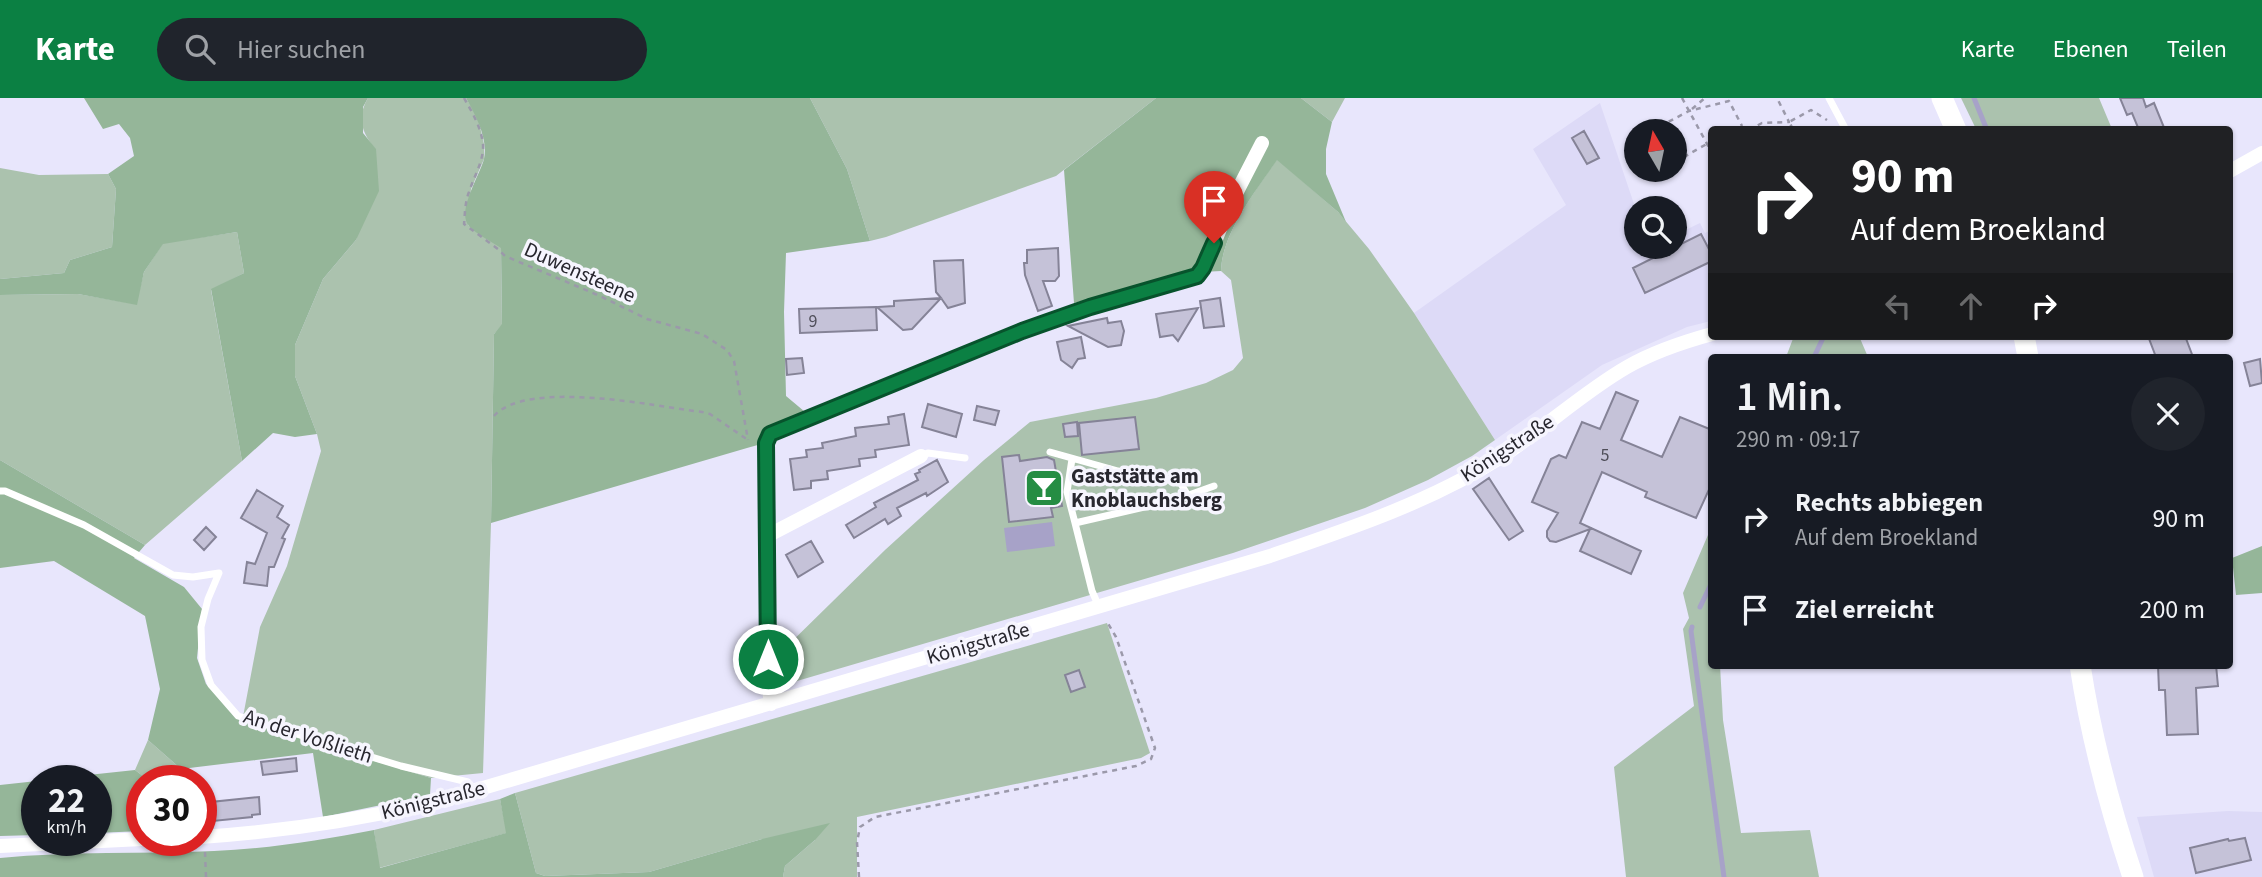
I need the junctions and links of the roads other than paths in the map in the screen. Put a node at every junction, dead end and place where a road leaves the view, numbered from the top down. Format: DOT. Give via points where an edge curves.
graph roads {
  1 [pos="1829,98"];
  2 [pos="1942,98"];
  3 [pos="1844,126"];
  4 [pos="1954,126"];
  5 [pos="1262,143"];
  6 [pos="2262,153"];
  7 [pos="2233,169"];
  8 [pos="1708,335"];
  9 [pos="1051,452"];
  10 [pos="921,456"];
  11 [pos="965,458"];
  12 [pos="1072,459"];
  13 [pos="1214,486"];
  14 [pos="0,491"];
  15 [pos="1188,496"];
  16 [pos="1075,523"];
  17 [pos="767,536"];
  18 [pos="1099,607"];
  19 [pos="2081,669"];
  20 [pos="771,704"];
  21 [pos="472,791"];
  22 [pos="217,835"];
  23 [pos="126,840"];
  24 [pos="0,846"];
  25 [pos="2133,877"];
  1 -- 3 [label="lane"];
  2 -- 4 [label="main road"];
  5 -- 17 [label="street" via="1197,276 1022,331 770,434 766,443"];
  6 -- 7 [label="street"];
  8 -- 18 [label="street, Königstraße" via="1628,367 1500,457 1428,496 1270,556"];
  9 -- 12 [label="lane"];
  10 -- 11 [label="lane"];
  10 -- 17 [label="street"];
  12 -- 15 [label="lane" via="1180,482"];
  12 -- 16 [label="lane" via="1067,492"];
  13 -- 15 [label="lane"];
  14 -- 21 [label="lane, An der Voßlieth" via="84,525 173,575 193,578 219,573 201,627 202,660 211,685 238,716 468,782"];
  15 -- 16 [label="lane"];
  16 -- 18 [label="lane"];
  17 -- 20 [label="street"];
  18 -- 20 [label="street, Königstraße"];
  19 -- 25 [label="main road" via="2106,792"];
  20 -- 21 [label="street, Königstraße"];
  21 -- 22 [label="street, Königstraße" via="364,818"];
  23 -- 24 [label="street"];
}
